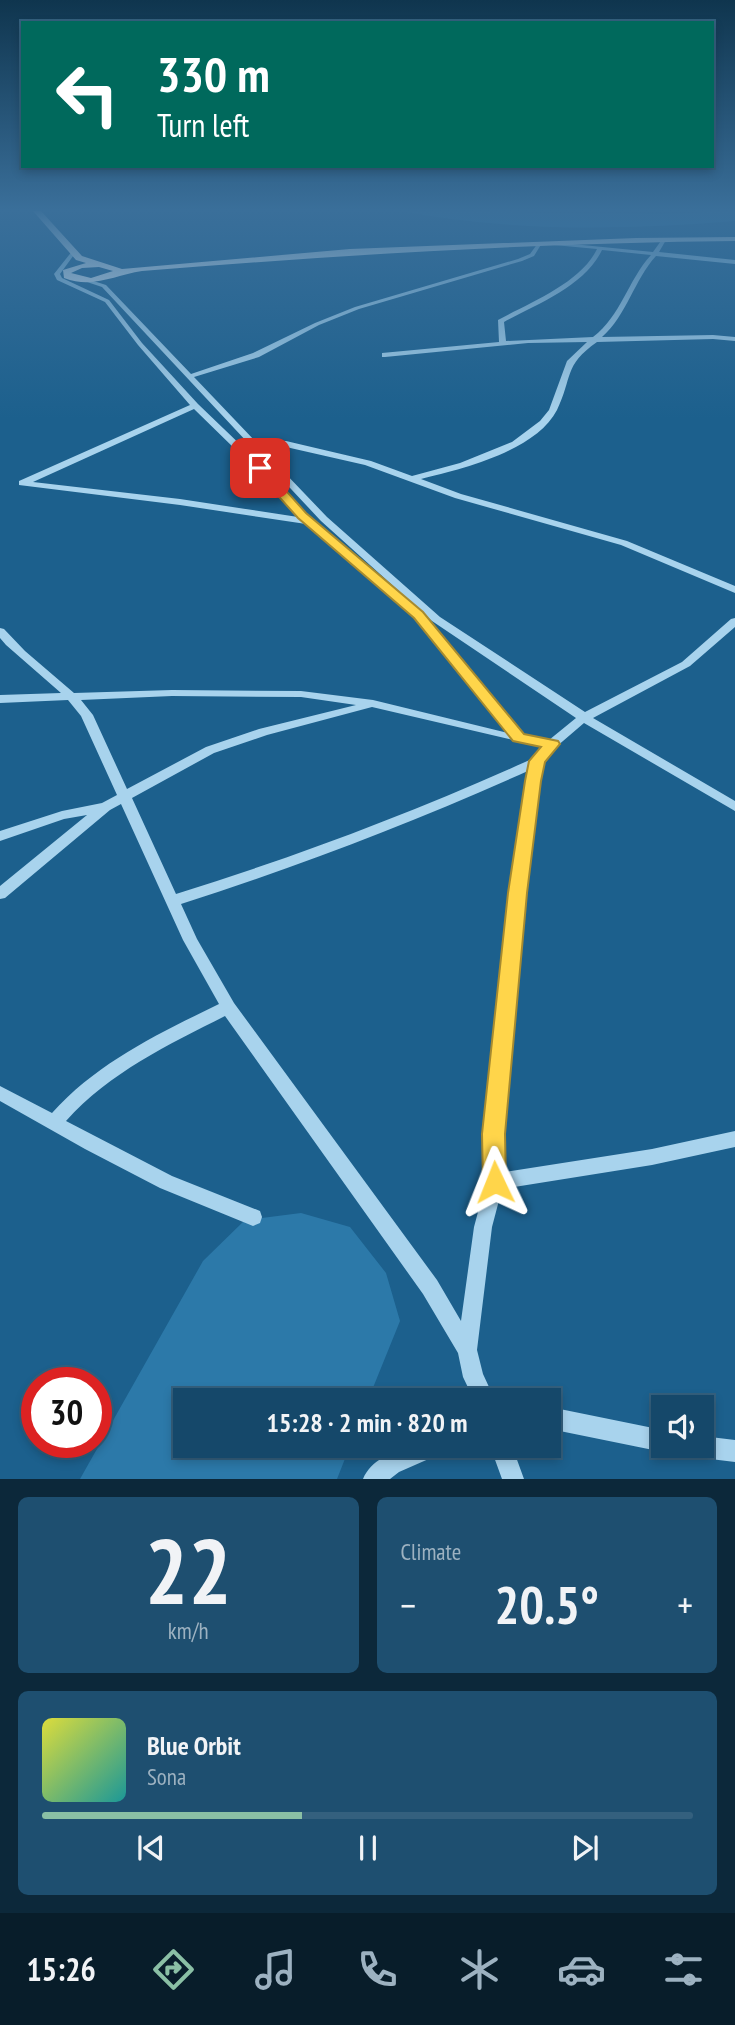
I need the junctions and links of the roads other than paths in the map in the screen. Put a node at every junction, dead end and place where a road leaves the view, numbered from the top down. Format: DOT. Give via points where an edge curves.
graph roads {
  1 [pos="65,280"];
  2 [pos="84,280"];
  3 [pos="108,280"];
  4 [pos="452,280"];
  5 [pos="570,280"];
  6 [pos="634,280"];
  7 [pos="104,285"];
  8 [pos="735,339"];
  9 [pos="591,341"];
  10 [pos="503,343"];
  11 [pos="385,355"];
  12 [pos="191,376"];
  13 [pos="195,406"];
  14 [pos="254,444"];
  15 [pos="411,479"];
  16 [pos="324,519"];
  17 [pos="310,522"];
  18 [pos="735,590"];
  19 [pos="735,621"];
  20 [pos="0,631"];
  21 [pos="71,696"];
  22 [pos="0,699"];
  23 [pos="373,704"];
  24 [pos="583,718"];
  25 [pos="519,738"];
  26 [pos="552,744"];
  27 [pos="538,761"];
  28 [pos="122,796"];
  29 [pos="105,807"];
  30 [pos="735,807"];
  31 [pos="0,836"];
  32 [pos="0,894"];
  33 [pos="172,901"];
  34 [pos="228,1007"];
  35 [pos="0,1093"];
  36 [pos="55,1122"];
  37 [pos="735,1139"];
  38 [pos="495,1182"];
  39 [pos="253,1217"];
  40 [pos="467,1350"];
  41 [pos="480,1388"];
  42 [pos="561,1420"];
  43 [pos="651,1439"];
  44 [pos="714,1448"];
  45 [pos="735,1451"];
  46 [pos="405,1458"];
  47 [pos="505,1458"];
  48 [pos="374,1479"];
  49 [pos="513,1479"];
  1 -- 13 [label="street" via="107,301"];
  2 -- 7 [label="street"];
  3 -- 7 [label="street"];
  4 -- 12 [label="street" via="357,308 256,355"];
  5 -- 10 [label="street" via="500,321"];
  6 -- 9 [label="street" via="603,334"];
  7 -- 12 [label="street"];
  8 -- 9 [label="street"];
  9 -- 10 [label="street"];
  9 -- 15 [label="street" via="565,370 553,408 542,424 499,450"];
  10 -- 11 [label="street"];
  12 -- 14 [label="street"];
  13 -- 17 [label="street"];
  13 -- 17 [label="street" via="22,483"];
  14 -- 15 [label="street" via="304,448"];
  14 -- 16 [label="street"];
  15 -- 18 [label="street" via="624,543"];
  16 -- 17 [label="street"];
  16 -- 24 [label="street" via="436,619"];
  17 -- 25 [label="street" via="418,615"];
  19 -- 24 [label="street" via="686,664"];
  20 -- 21 [label="street"];
  21 -- 22 [label="street"];
  21 -- 23 [label="street" via="275,692"];
  21 -- 28 [label="street" via="87,715"];
  23 -- 25 [label="street"];
  23 -- 28 [label="street" via="233,741"];
  24 -- 26 [label="street"];
  24 -- 30 [label="street"];
  25 -- 26 [label="street"];
  26 -- 27 [label="street"];
  27 -- 33 [label="street" via="413,817"];
  27 -- 38 [label="street" via="508,967 493,1134"];
  28 -- 29 [label="street"];
  28 -- 33 [label="street"];
  29 -- 31 [label="street" via="62,815"];
  29 -- 32 [label="street"];
  33 -- 34 [label="street"];
  34 -- 36 [label="street" via="117,1064 70,1103"];
  34 -- 40 [label="street" via="430,1287"];
  35 -- 36 [label="street"];
  36 -- 39 [label="street" via="166,1182"];
  37 -- 38 [label="street"];
  38 -- 40 [label="street" via="483,1227"];
  40 -- 41 [label="street"];
  42 -- 43 [label="street"];
  44 -- 45 [label="street"];
  46 -- 48 [label="street"];
  47 -- 49 [label="street"];
}
